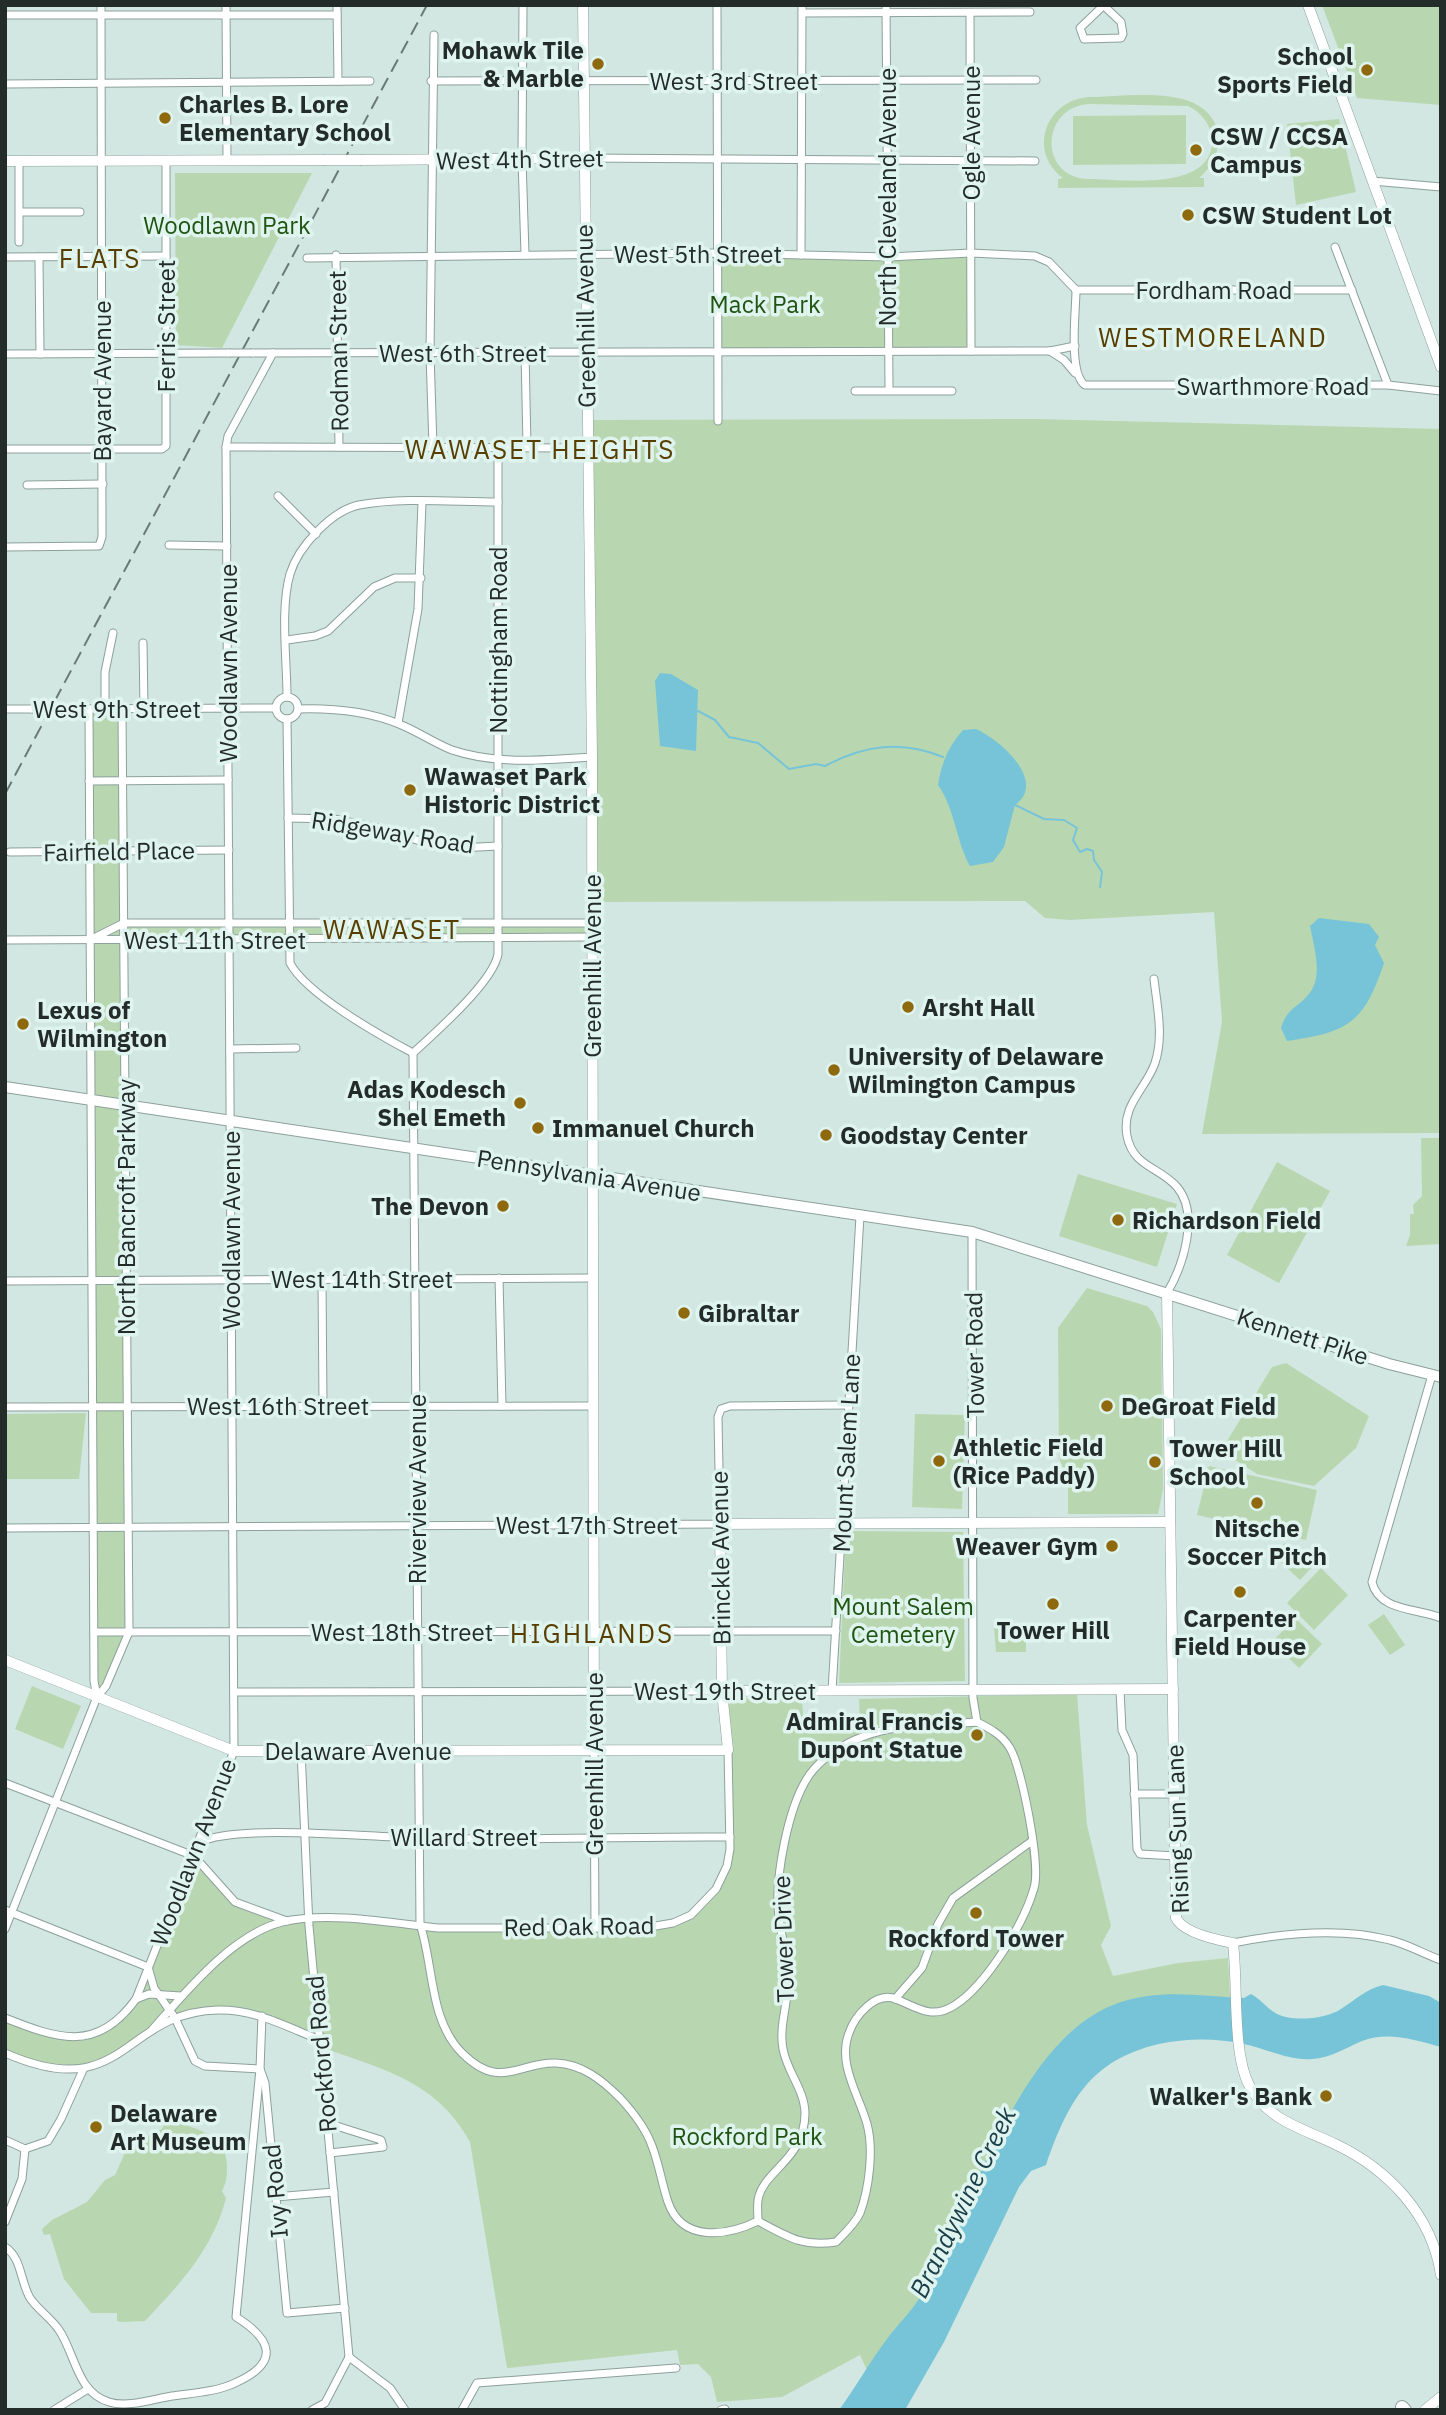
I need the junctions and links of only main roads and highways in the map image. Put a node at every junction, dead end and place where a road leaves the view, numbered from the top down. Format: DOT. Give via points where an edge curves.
graph roads {
  1 [pos="5,1087"];
  2 [pos="1167,1293"];
  3 [pos="1437,1376"];
  1 -- 2 [label="main road, Pennsylvania Avenue" via="972,1232"];
  2 -- 3 [label="main road, Kennett Pike"];
}
